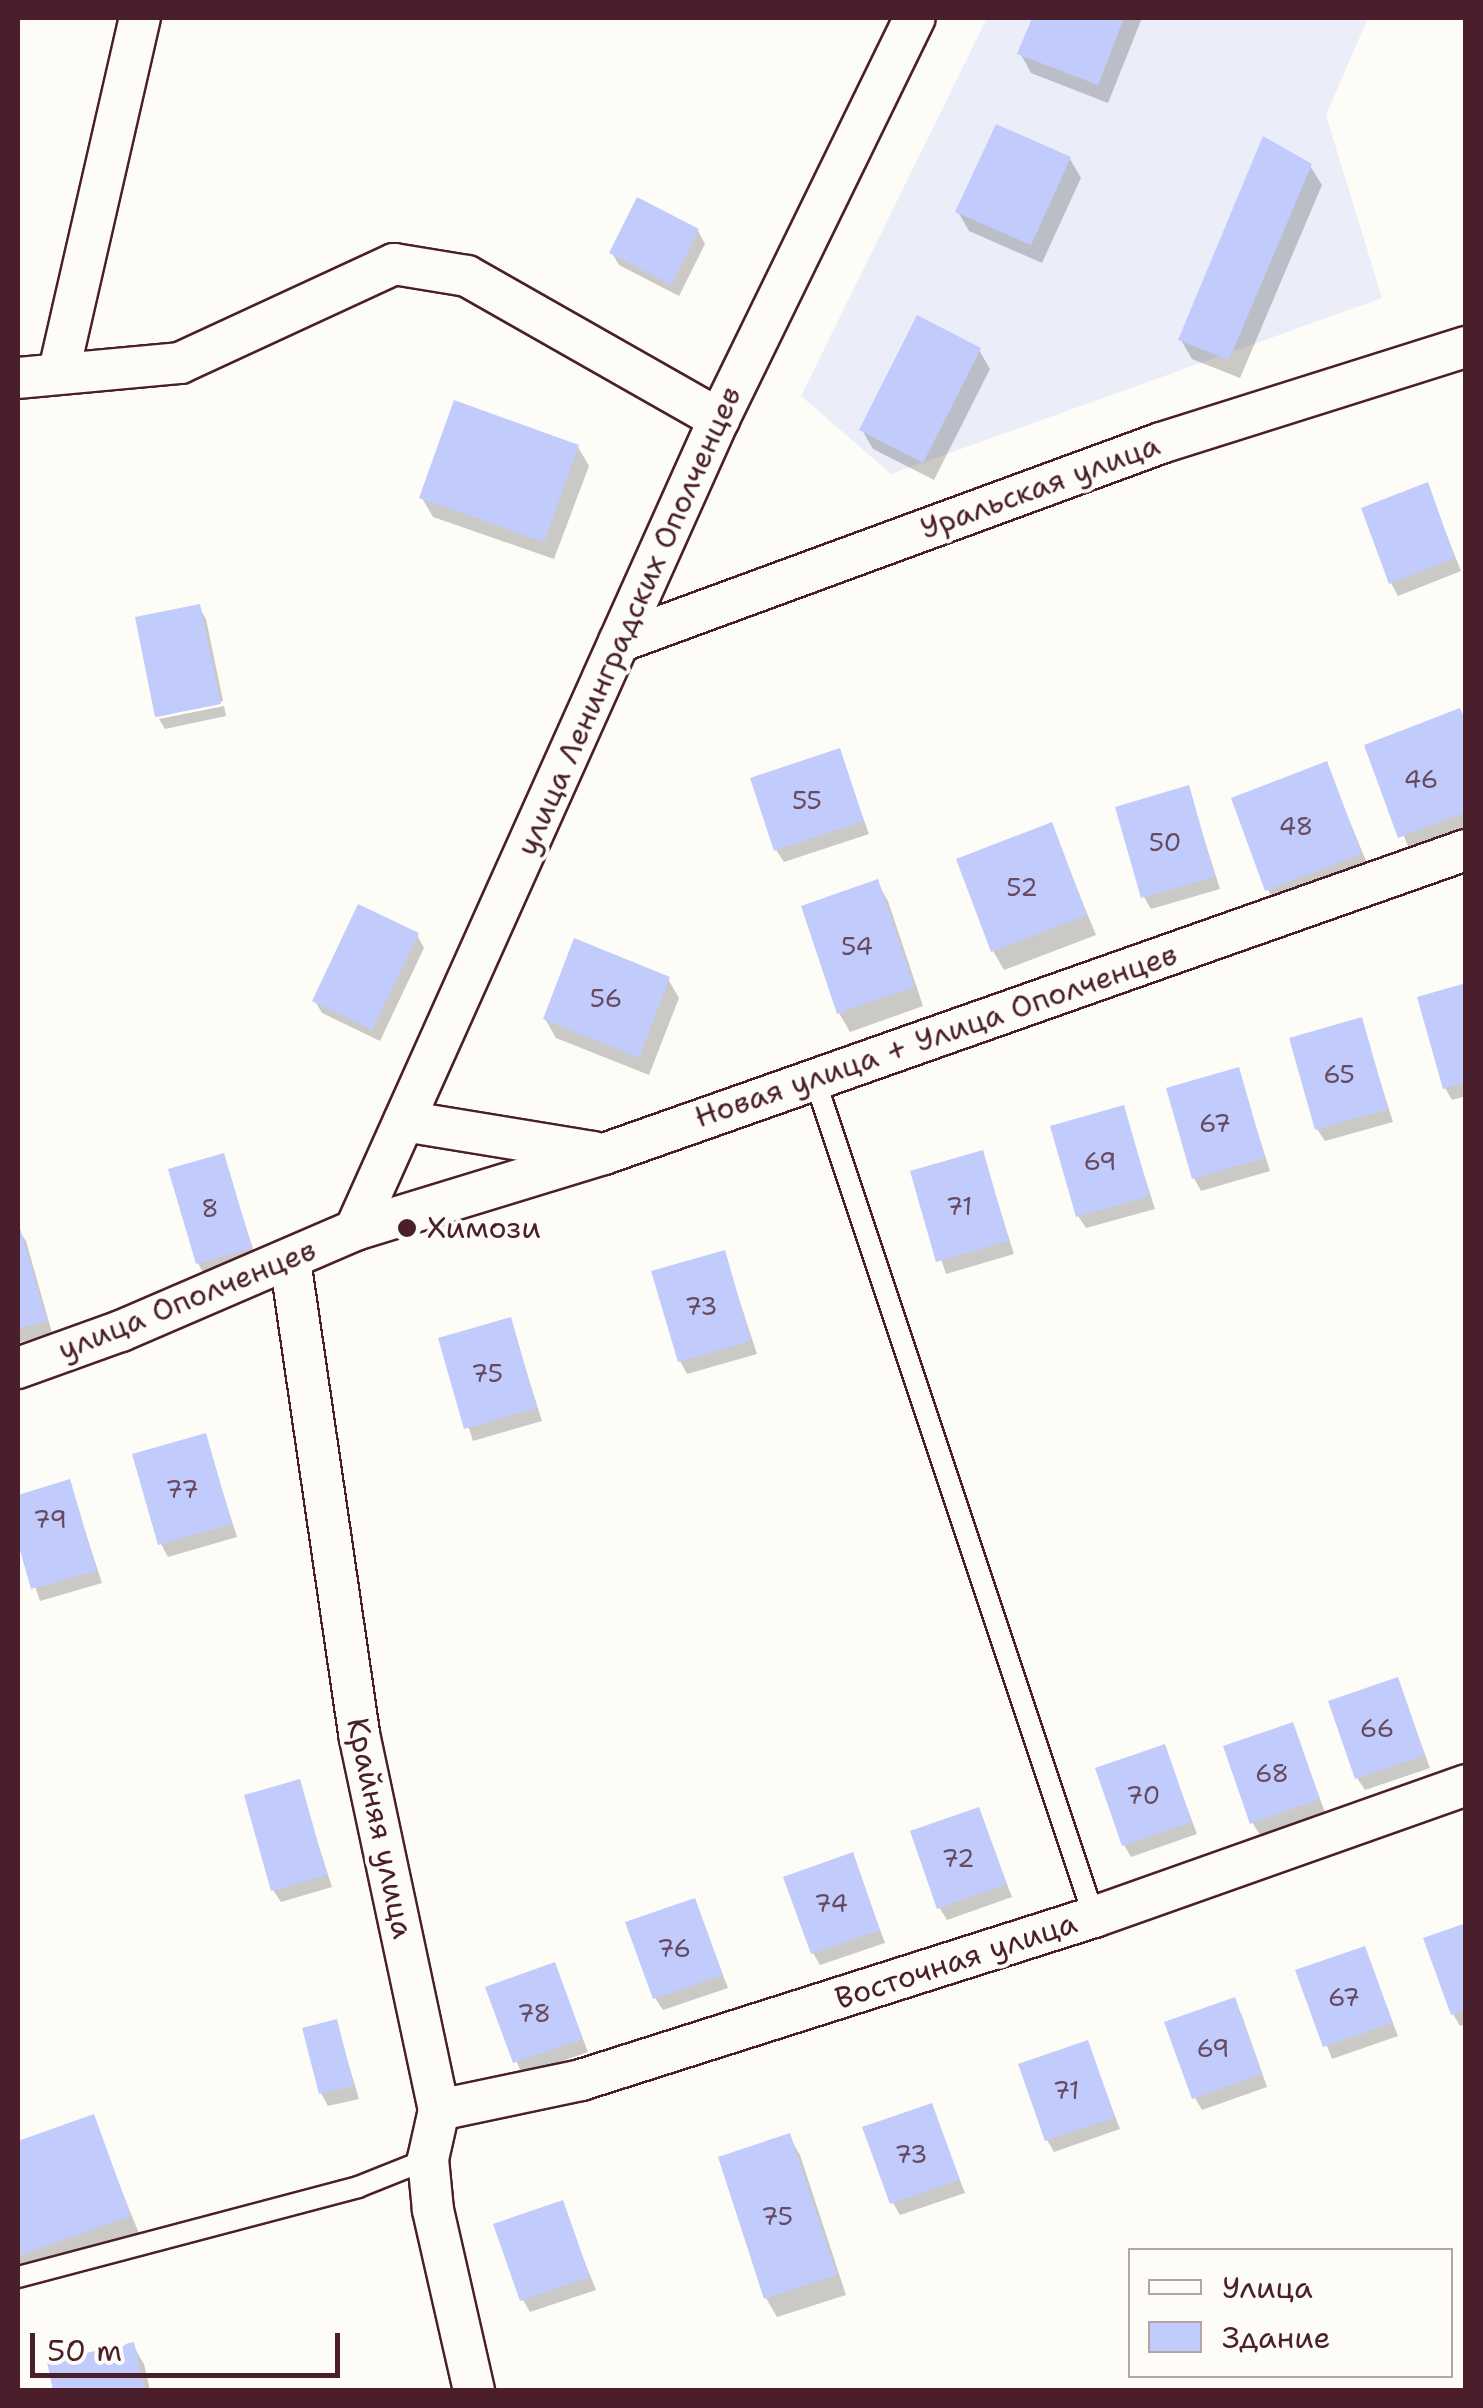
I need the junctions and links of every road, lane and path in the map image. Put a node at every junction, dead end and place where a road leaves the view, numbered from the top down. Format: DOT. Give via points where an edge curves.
graph roads {
  1 [pos="140,18"];
  2 [pos="915,18"];
  3 [pos="1466,347"];
  4 [pos="59,371"];
  5 [pos="18,378"];
  6 [pos="718,419"];
  7 [pos="618,642"];
  8 [pos="1466,850"];
  9 [pos="814,1078"];
  10 [pos="404,1121"];
  11 [pos="604,1154"];
  12 [pos="404,1215"];
  13 [pos="355,1230"];
  14 [pos="290,1260"];
  15 [pos="18,1368"];
  16 [pos="1466,1785"];
  17 [pos="1094,1917"];
  18 [pos="439,2110"];
  19 [pos="428,2159"];
  20 [pos="18,2277"];
  21 [pos="474,2390"];
  1 -- 4 [label="street"];
  2 -- 6 [label="street, улица Ленинградских Ополченцев"];
  3 -- 7 [label="street, Уральская улица" via="1161,443"];
  4 -- 5 [label="street"];
  4 -- 6 [label="street" via="180,363 394,264 467,276"];
  6 -- 7 [label="street, улица Ленинградских Ополченцев"];
  7 -- 10 [label="street, улица Ленинградских Ополченцев"];
  8 -- 9 [label="street, Новая улица + Улица Ополченцев"];
  9 -- 11 [label="street, Новая улица + Улица Ополченцев"];
  9 -- 17 [label="lane"];
  10 -- 11 [label="street"];
  10 -- 13 [label="street, улица Ленинградских Ополченцев"];
  11 -- 12 [label="street, Новая улица + Улица Ополченцев"];
  12 -- 13 [label="street, улица Ополченцев"];
  13 -- 14 [label="street, улица Ополченцев"];
  14 -- 15 [label="street, улица Ополченцев"];
  14 -- 18 [label="street, Крайняя улица" via="358,1734"];
  16 -- 17 [label="street, Восточная улица"];
  17 -- 18 [label="street, Восточная улица" via="581,2080"];
  18 -- 19 [label="street, Крайняя улица"];
  19 -- 20 [label="lane" via="358,2187"];
  19 -- 21 [label="street, Крайняя улица" via="433,2210"];
}
